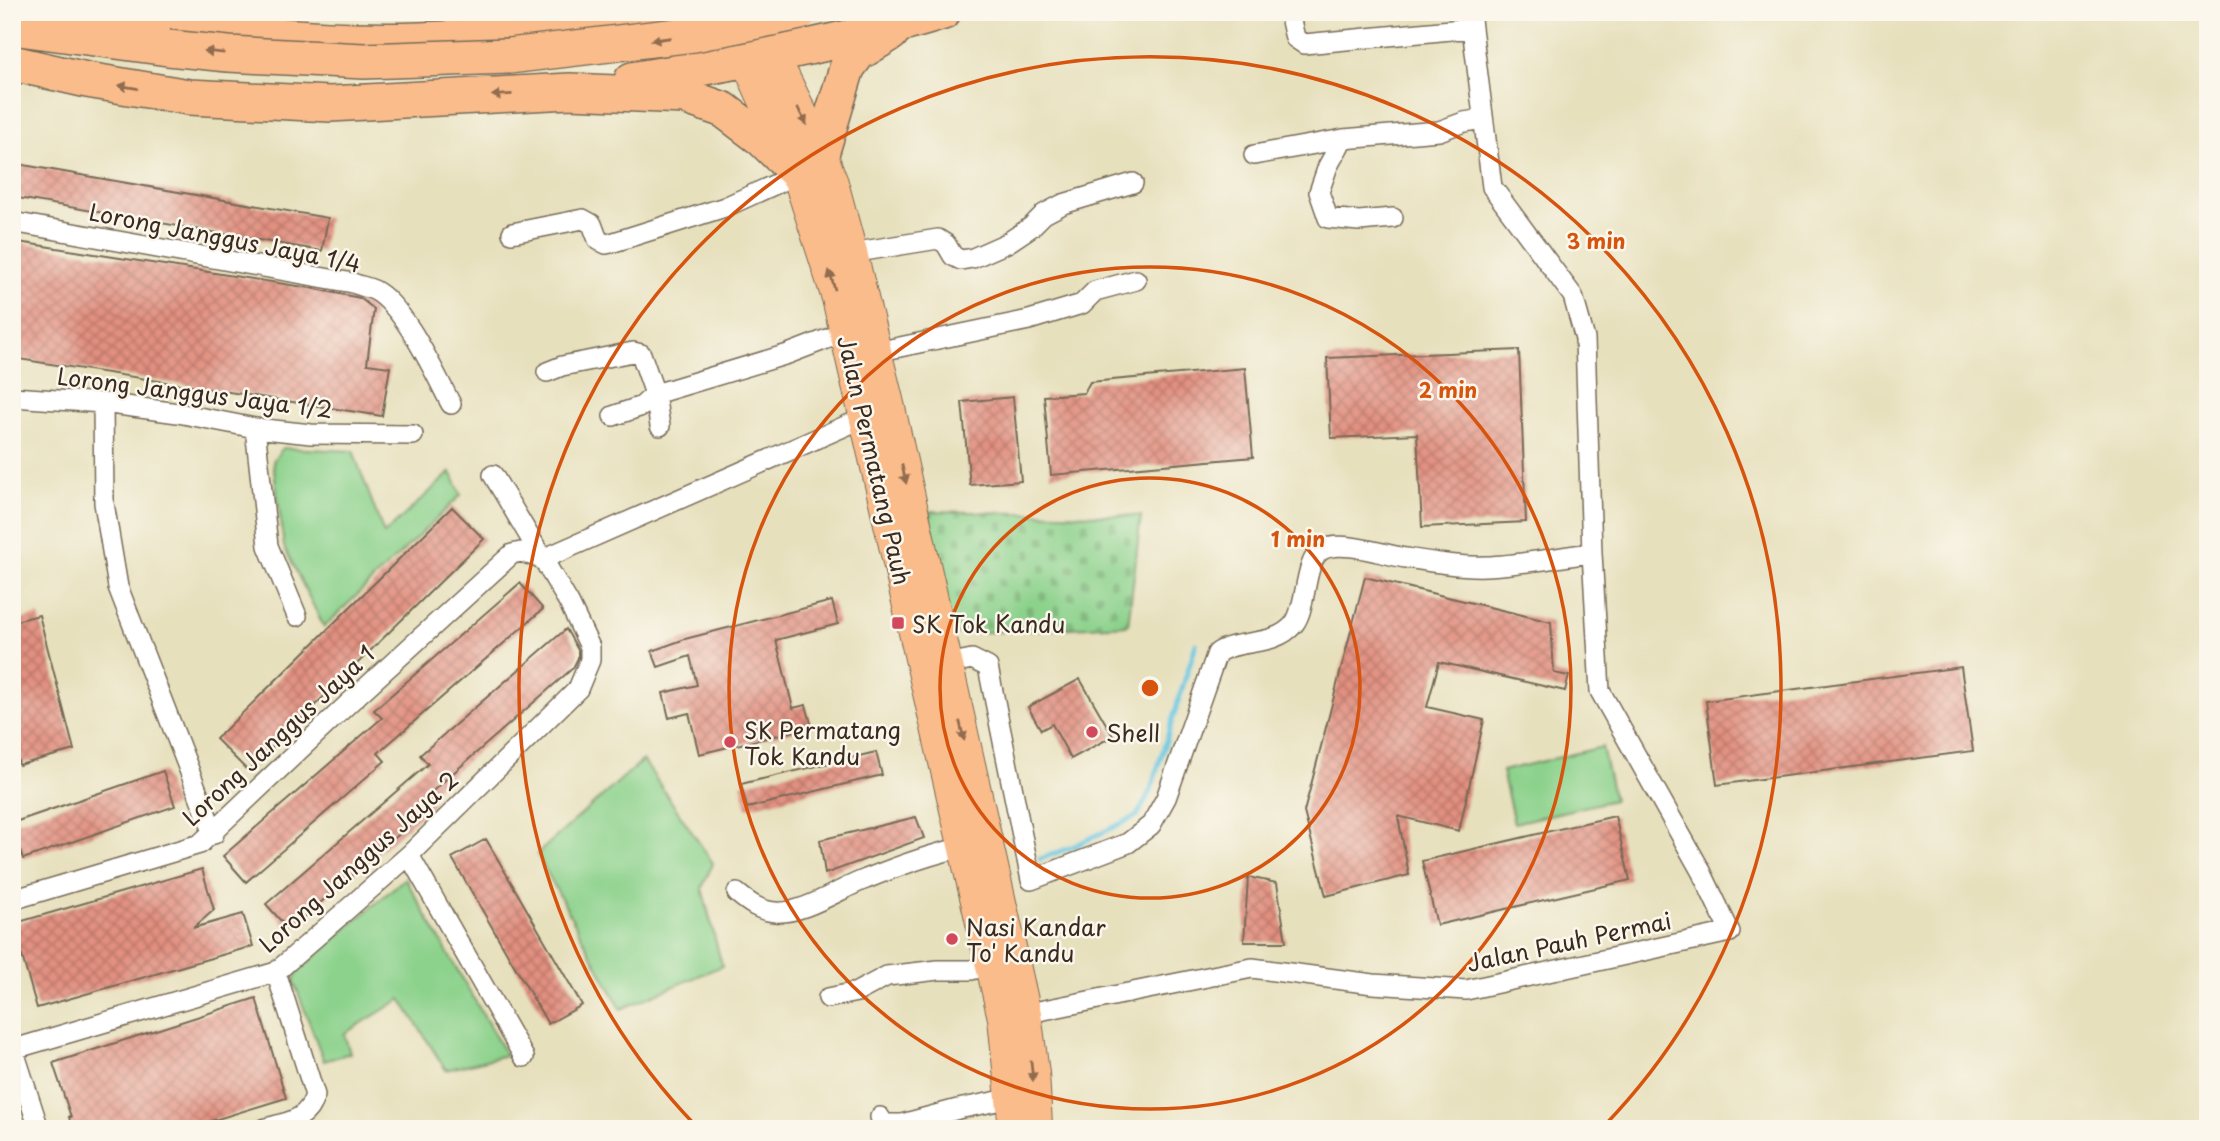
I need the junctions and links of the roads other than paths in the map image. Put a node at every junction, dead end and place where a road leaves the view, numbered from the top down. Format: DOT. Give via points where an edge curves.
graph roads {
  1 [pos="92,12"];
  2 [pos="690,12"];
  3 [pos="724,12"];
  4 [pos="751,12"];
  5 [pos="800,12"];
  6 [pos="943,12"];
  7 [pos="1289,12"];
  8 [pos="1471,20"];
  9 [pos="906,24"];
  10 [pos="12,27"];
  11 [pos="170,36"];
  12 [pos="760,57"];
  13 [pos="12,63"];
  14 [pos="570,91"];
  15 [pos="1483,119"];
  16 [pos="1343,139"];
  17 [pos="1254,155"];
  18 [pos="810,164"];
  19 [pos="1133,183"];
  20 [pos="1393,218"];
  21 [pos="12,222"];
  22 [pos="512,233"];
  23 [pos="851,253"];
  24 [pos="1136,280"];
  25 [pos="845,332"];
  26 [pos="876,352"];
  27 [pos="547,372"];
  28 [pos="655,394"];
  29 [pos="12,397"];
  30 [pos="103,403"];
  31 [pos="451,404"];
  32 [pos="877,412"];
  33 [pos="613,416"];
  34 [pos="660,426"];
  35 [pos="255,428"];
  36 [pos="413,435"];
  37 [pos="493,475"];
  38 [pos="1591,553"];
  39 [pos="543,559"];
  40 [pos="297,616"];
  41 [pos="935,667"];
  42 [pos="214,834"];
  43 [pos="1023,840"];
  44 [pos="976,848"];
  45 [pos="409,855"];
  46 [pos="737,893"];
  47 [pos="12,900"];
  48 [pos="991,965"];
  49 [pos="276,972"];
  50 [pos="828,998"];
  51 [pos="1014,1016"];
  52 [pos="13,1047"];
  53 [pos="524,1057"];
  54 [pos="1013,1098"];
  55 [pos="880,1117"];
  56 [pos="39,1129"];
  57 [pos="262,1129"];
  58 [pos="1015,1129"];
  59 [pos="1036,1129"];
  1 -- 11 [label="highway"];
  2 -- 11 [label="highway" via="545,32 419,40"];
  3 -- 12 [label="main road, Jalan Permatang Pauh"];
  4 -- 12 [label="main road, Jalan Permatang Pauh"];
  5 -- 11 [label="highway, one-way, bridge" via="631,44 509,56 364,61 228,54"];
  6 -- 9 [label="highway"];
  7 -- 8 [label="street" via="1295,38 1304,44"];
  8 -- 15 [label="street"];
  9 -- 12 [label="highway"];
  9 -- 18 [label="highway" via="858,53 847,68"];
  10 -- 11 [label="highway"];
  12 -- 14 [label="highway"];
  12 -- 18 [label="main road, Jalan Permatang Pauh"];
  14 -- 13 [label="highway, one-way" via="330,104 189,97"];
  14 -- 18 [label="highway" via="684,96 724,110 761,138"];
  15 -- 16 [label="street" via="1439,131"];
  15 -- 38 [label="street" via="1492,187 1573,296 1585,339"];
  16 -- 17 [label="street"];
  16 -- 20 [label="street" via="1319,192 1328,218"];
  18 -- 22 [label="street" via="725,207 611,243 598,240 592,224 583,219"];
  18 -- 23 [label="main road, Jalan Permatang Pauh"];
  25 -- 18 [label="main road, Jalan Permatang Pauh, one-way"];
  19 -- 23 [label="street" via="1063,204 1007,243 973,258 953,257 938,239"];
  21 -- 31 [label="street, Lorong Janggus Jaya 1/4" via="353,283 375,291 402,317"];
  23 -- 26 [label="main road, Jalan Permatang Pauh"];
  24 -- 26 [label="street" via="1095,291 1082,304 1029,320"];
  25 -- 28 [label="street"];
  25 -- 32 [label="main road, Jalan Permatang Pauh"];
  26 -- 32 [label="main road, Jalan Permatang Pauh"];
  27 -- 28 [label="street" via="633,352 645,361"];
  28 -- 33 [label="street" via="642,406"];
  28 -- 34 [label="street"];
  29 -- 30 [label="street, Lorong Janggus Jaya 1/2"];
  30 -- 35 [label="street, Lorong Janggus Jaya 1/2"];
  30 -- 42 [label="street" via="104,503 118,587"];
  32 -- 39 [label="street"];
  32 -- 41 [label="main road, Jalan Permatang Pauh"];
  35 -- 36 [label="street, Lorong Janggus Jaya 1/2" via="311,434"];
  35 -- 40 [label="street" via="268,546"];
  37 -- 39 [label="street"];
  38 -- 43 [label="street" via="1485,566 1405,558 1346,545 1322,550 1312,561 1294,624 1278,636 1217,653 1167,798 1151,825 1128,843 1031,880"];
  38 -- 51 [label="street, Jalan Pauh Permai" via="1600,691 1730,932 1466,990 1251,968"];
  39 -- 42 [label="street, Lorong Janggus Jaya 1" via="512,554 349,702"];
  39 -- 45 [label="street, Lorong Janggus Jaya 2" via="590,646 590,660 578,689"];
  41 -- 43 [label="street" via="972,659 988,667"];
  41 -- 44 [label="main road, Jalan Permatang Pauh"];
  42 -- 47 [label="street, Lorong Janggus Jaya 1" via="200,845"];
  43 -- 44 [label="street"];
  44 -- 46 [label="street" via="939,852 796,910 776,912 752,905"];
  44 -- 48 [label="main road, Jalan Permatang Pauh"];
  44 -- 51 [label="main road, Jalan Permatang Pauh"];
  45 -- 49 [label="street, Lorong Janggus Jaya 2"];
  45 -- 53 [label="street"];
  48 -- 50 [label="street" via="887,976 857,992"];
  48 -- 51 [label="main road, Jalan Permatang Pauh"];
  49 -- 52 [label="street, Lorong Janggus Jaya 2"];
  49 -- 57 [label="street" via="314,1095 310,1109 298,1118"];
  51 -- 54 [label="main road, Jalan Permatang Pauh"];
  51 -- 59 [label="main road, Jalan Permatang Pauh, one-way" via="1033,1073"];
  52 -- 56 [label="street"];
  54 -- 55 [label="street" via="902,1125 883,1124"];
  54 -- 58 [label="main road, Jalan Permatang Pauh"];
}
